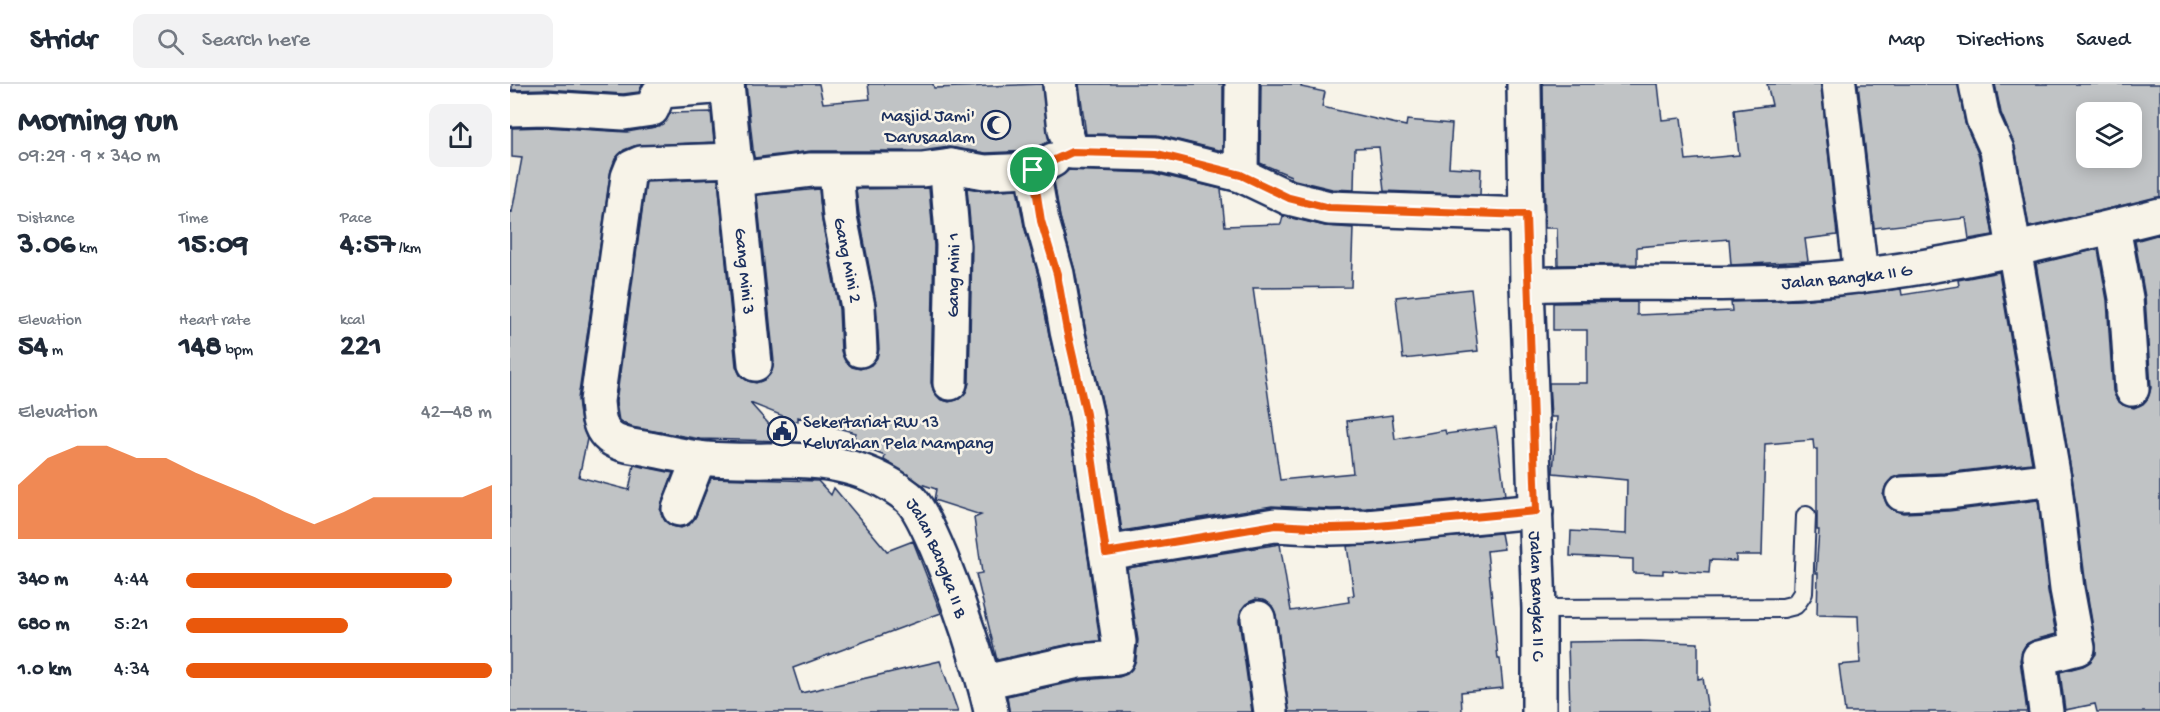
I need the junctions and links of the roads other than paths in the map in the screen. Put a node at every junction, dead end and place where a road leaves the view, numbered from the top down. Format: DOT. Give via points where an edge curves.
graph roads {
  1 [pos="1060,84"];
  2 [pos="1242,84"];
  3 [pos="1524,84"];
  4 [pos="1839,84"];
  5 [pos="1976,84"];
  6 [pos="727,85"];
  7 [pos="510,109"];
  8 [pos="1072,152"];
  9 [pos="951,166"];
  10 [pos="737,169"];
  11 [pos="1033,170"];
  12 [pos="836,171"];
  13 [pos="1241,175"];
  14 [pos="1526,215"];
  15 [pos="2160,215"];
  16 [pos="2113,227"];
  17 [pos="2014,249"];
  18 [pos="1861,276"];
  19 [pos="1527,285"];
  20 [pos="860,350"];
  21 [pos="755,364"];
  22 [pos="950,383"];
  23 [pos="2132,389"];
  24 [pos="699,458"];
  25 [pos="2054,479"];
  26 [pos="1902,494"];
  27 [pos="679,509"];
  28 [pos="1536,511"];
  29 [pos="1806,516"];
  30 [pos="1106,553"];
  31 [pos="1539,609"];
  32 [pos="1258,618"];
  33 [pos="988,697"];
  34 [pos="1271,712"];
  35 [pos="1539,712"];
  36 [pos="2046,712"];
  1 -- 8 [label="street" via="1065,130"];
  2 -- 13 [label="street"];
  3 -- 14 [label="street, Jalan Bangka II C"];
  4 -- 18 [label="street"];
  5 -- 17 [label="street" via="1983,119 1997,150"];
  6 -- 7 [label="street" via="662,91 652,109 624,113"];
  6 -- 10 [label="street, Gang Mini 3"];
  8 -- 11 [label="street"];
  8 -- 13 [label="street" via="1157,154"];
  9 -- 11 [label="street" via="985,172"];
  9 -- 12 [label="street"];
  9 -- 22 [label="street, Gang Mini 1"];
  10 -- 12 [label="street"];
  10 -- 21 [label="street, Gang Mini 3"];
  10 -- 24 [label="street, Jalan Bangka II B" via="641,163 632,167 597,401 599,424 614,440"];
  11 -- 30 [label="street" via="1041,221 1057,274 1086,414"];
  12 -- 20 [label="street, Gang Mini 2" via="840,217 858,307"];
  13 -- 14 [label="street" via="1289,198 1329,208"];
  14 -- 19 [label="street, Jalan Bangka II C"];
  15 -- 16 [label="street, Jalan Bangka II G"];
  16 -- 17 [label="street, Jalan Bangka II G"];
  16 -- 23 [label="street" via="2126,298"];
  17 -- 18 [label="street, Jalan Bangka II G"];
  17 -- 25 [label="street"];
  18 -- 19 [label="street, Jalan Bangka II G" via="1797,281"];
  19 -- 28 [label="street, Jalan Bangka II C"];
  24 -- 27 [label="street"];
  24 -- 33 [label="street, Jalan Bangka II B" via="822,462 865,471 910,498 928,528 948,576"];
  25 -- 26 [label="street"];
  25 -- 36 [label="street" via="2078,648 2039,658"];
  28 -- 30 [label="street" via="1367,527 1275,525"];
  28 -- 31 [label="street, Jalan Bangka II C"];
  29 -- 31 [label="lane" via="1803,593 1795,604 1783,608"];
  30 -- 33 [label="street" via="1119,642 1117,658 1079,661"];
  31 -- 35 [label="street, Jalan Bangka II C"];
  32 -- 34 [label="street"];
}
